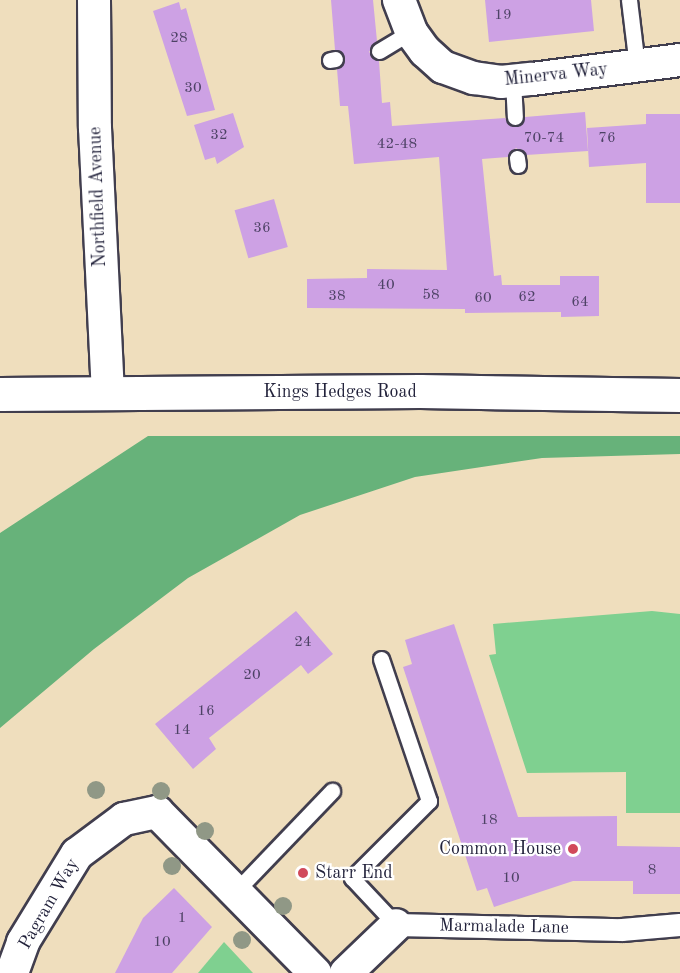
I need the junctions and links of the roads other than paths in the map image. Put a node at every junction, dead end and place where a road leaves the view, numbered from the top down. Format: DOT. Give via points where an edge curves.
graph roads {
  1 [pos="94,0"];
  2 [pos="399,0"];
  3 [pos="629,0"];
  4 [pos="411,32"];
  5 [pos="379,51"];
  6 [pos="680,60"];
  7 [pos="637,66"];
  8 [pos="513,81"];
  9 [pos="515,117"];
  10 [pos="108,393"];
  11 [pos="0,394"];
  12 [pos="680,395"];
  13 [pos="381,659"];
  14 [pos="332,791"];
  15 [pos="236,891"];
  16 [pos="680,925"];
  17 [pos="396,926"];
  18 [pos="12,973"];
  19 [pos="315,973"];
  20 [pos="346,973"];
  1 -- 10 [label="street, Northfield Avenue" via="93,78"];
  2 -- 4 [label="street, Minerva Way"];
  3 -- 7 [label="lane"];
  4 -- 5 [label="lane"];
  4 -- 8 [label="street, Minerva Way" via="443,67 474,78"];
  6 -- 7 [label="street, Minerva Way"];
  7 -- 8 [label="street, Minerva Way"];
  8 -- 9 [label="lane"];
  10 -- 11 [label="street, Kings Hedges Road"];
  10 -- 12 [label="street, Kings Hedges Road" via="420,391"];
  13 -- 17 [label="lane" via="429,801 352,878"];
  14 -- 15 [label="lane"];
  15 -- 18 [label="street, Pagram Way" via="157,812 124,819 77,854 23,942"];
  15 -- 19 [label="street"];
  16 -- 17 [label="street, Marmalade Lane" via="622,930"];
  17 -- 20 [label="street"];
}
